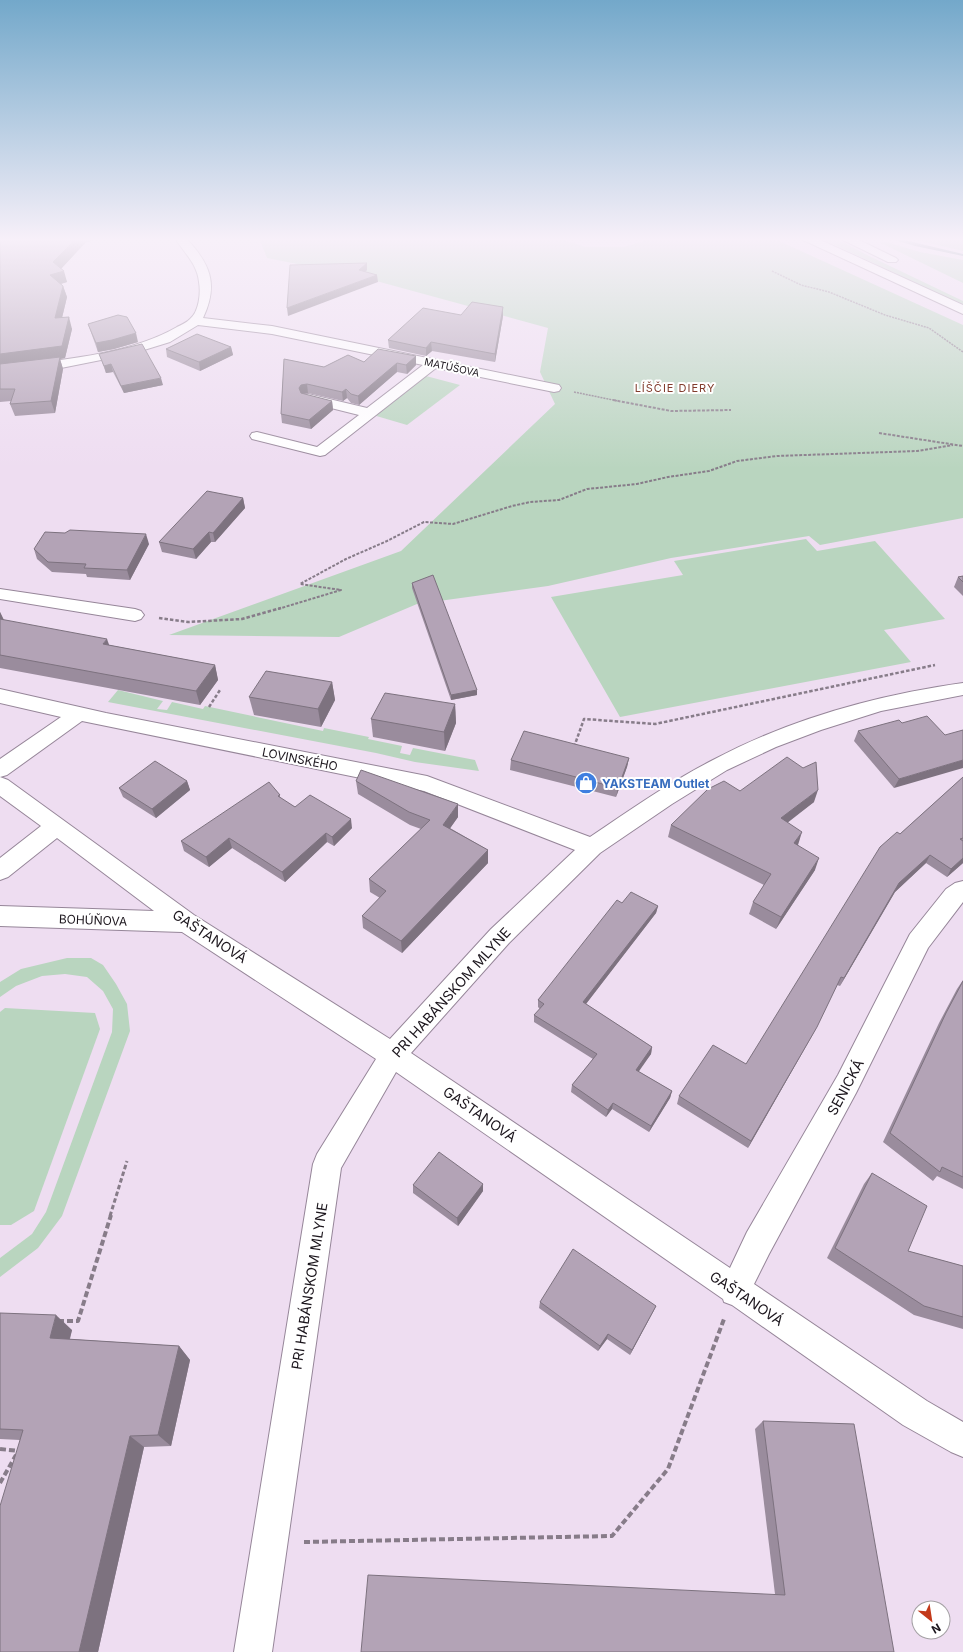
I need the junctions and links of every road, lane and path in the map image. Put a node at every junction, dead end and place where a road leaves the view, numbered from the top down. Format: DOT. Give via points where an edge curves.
graph roads {
  1 [pos="199,315"];
  2 [pos="885,315"];
  3 [pos="196,321"];
  4 [pos="963,352"];
  5 [pos="434,363"];
  6 [pos="0,371"];
  7 [pos="554,388"];
  8 [pos="308,398"];
  9 [pos="731,410"];
  10 [pos="370,413"];
  11 [pos="879,434"];
  12 [pos="257,436"];
  13 [pos="952,445"];
  14 [pos="963,446"];
  15 [pos="0,594"];
  16 [pos="135,615"];
  17 [pos="935,665"];
  18 [pos="963,689"];
  19 [pos="220,690"];
  20 [pos="0,696"];
  21 [pos="208,707"];
  22 [pos="80,713"];
  23 [pos="573,748"];
  24 [pos="0,770"];
  25 [pos="0,785"];
  26 [pos="57,826"];
  27 [pos="592,848"];
  28 [pos="0,871"];
  29 [pos="963,890"];
  30 [pos="0,916"];
  31 [pos="186,922"];
  32 [pos="393,1054"];
  33 [pos="127,1161"];
  34 [pos="735,1291"];
  35 [pos="54,1320"];
  36 [pos="963,1440"];
  37 [pos="0,1449"];
  38 [pos="0,1483"];
  39 [pos="270,1543"];
  40 [pos="253,1652"];
  1 -- 3 [label="street"];
  2 -- 4 [label="path" via="929,328"];
  3 -- 5 [label="street, MATÚŠOVA" via="272,330"];
  3 -- 6 [label="street" via="165,339 126,351 56,365"];
  5 -- 7 [label="street, MATÚŠOVA"];
  5 -- 10 [label="street"];
  7 -- 9 [label="path" via="671,411"];
  8 -- 10 [label="street"];
  10 -- 12 [label="street" via="320,452"];
  11 -- 13 [label="path"];
  13 -- 14 [label="path"];
  13 -- 16 [label="path" via="917,452 841,453 737,460 709,472 587,489 559,500 512,506 453,524 424,522 300,584 340,590 242,619 188,622"];
  15 -- 16 [label="street"];
  17 -- 23 [label="path" via="655,724 584,719"];
  18 -- 27 [label="street, PRI HABÁNSKOM MLYNE" via="879,706 814,725 769,742 694,780"];
  19 -- 21 [label="path"];
  20 -- 22 [label="street, LOVINSKÉHO"];
  22 -- 24 [label="street"];
  22 -- 27 [label="street, LOVINSKÉHO" via="427,784"];
  25 -- 26 [label="street, GAŠTANOVÁ"];
  26 -- 28 [label="street"];
  26 -- 31 [label="street, GAŠTANOVÁ"];
  27 -- 32 [label="street, PRI HABÁNSKOM MLYNE" via="500,936"];
  29 -- 34 [label="street, SENICKÁ" via="954,896 919,941 847,1084 758,1243"];
  30 -- 31 [label="street, BOHÚŇOVA"];
  31 -- 32 [label="street, GAŠTANOVÁ"];
  32 -- 34 [label="street, GAŠTANOVÁ"];
  32 -- 39 [label="street, PRI HABÁNSKOM MLYNE" via="327,1164"];
  33 -- 35 [label="path" via="78,1321"];
  34 -- 36 [label="street, GAŠTANOVÁ" via="915,1414"];
  34 -- 39 [label="path" via="668,1469 612,1536"];
  37 -- 38 [label="path" via="19,1450"];
  39 -- 40 [label="street, PRI HABÁNSKOM MLYNE"];
}
